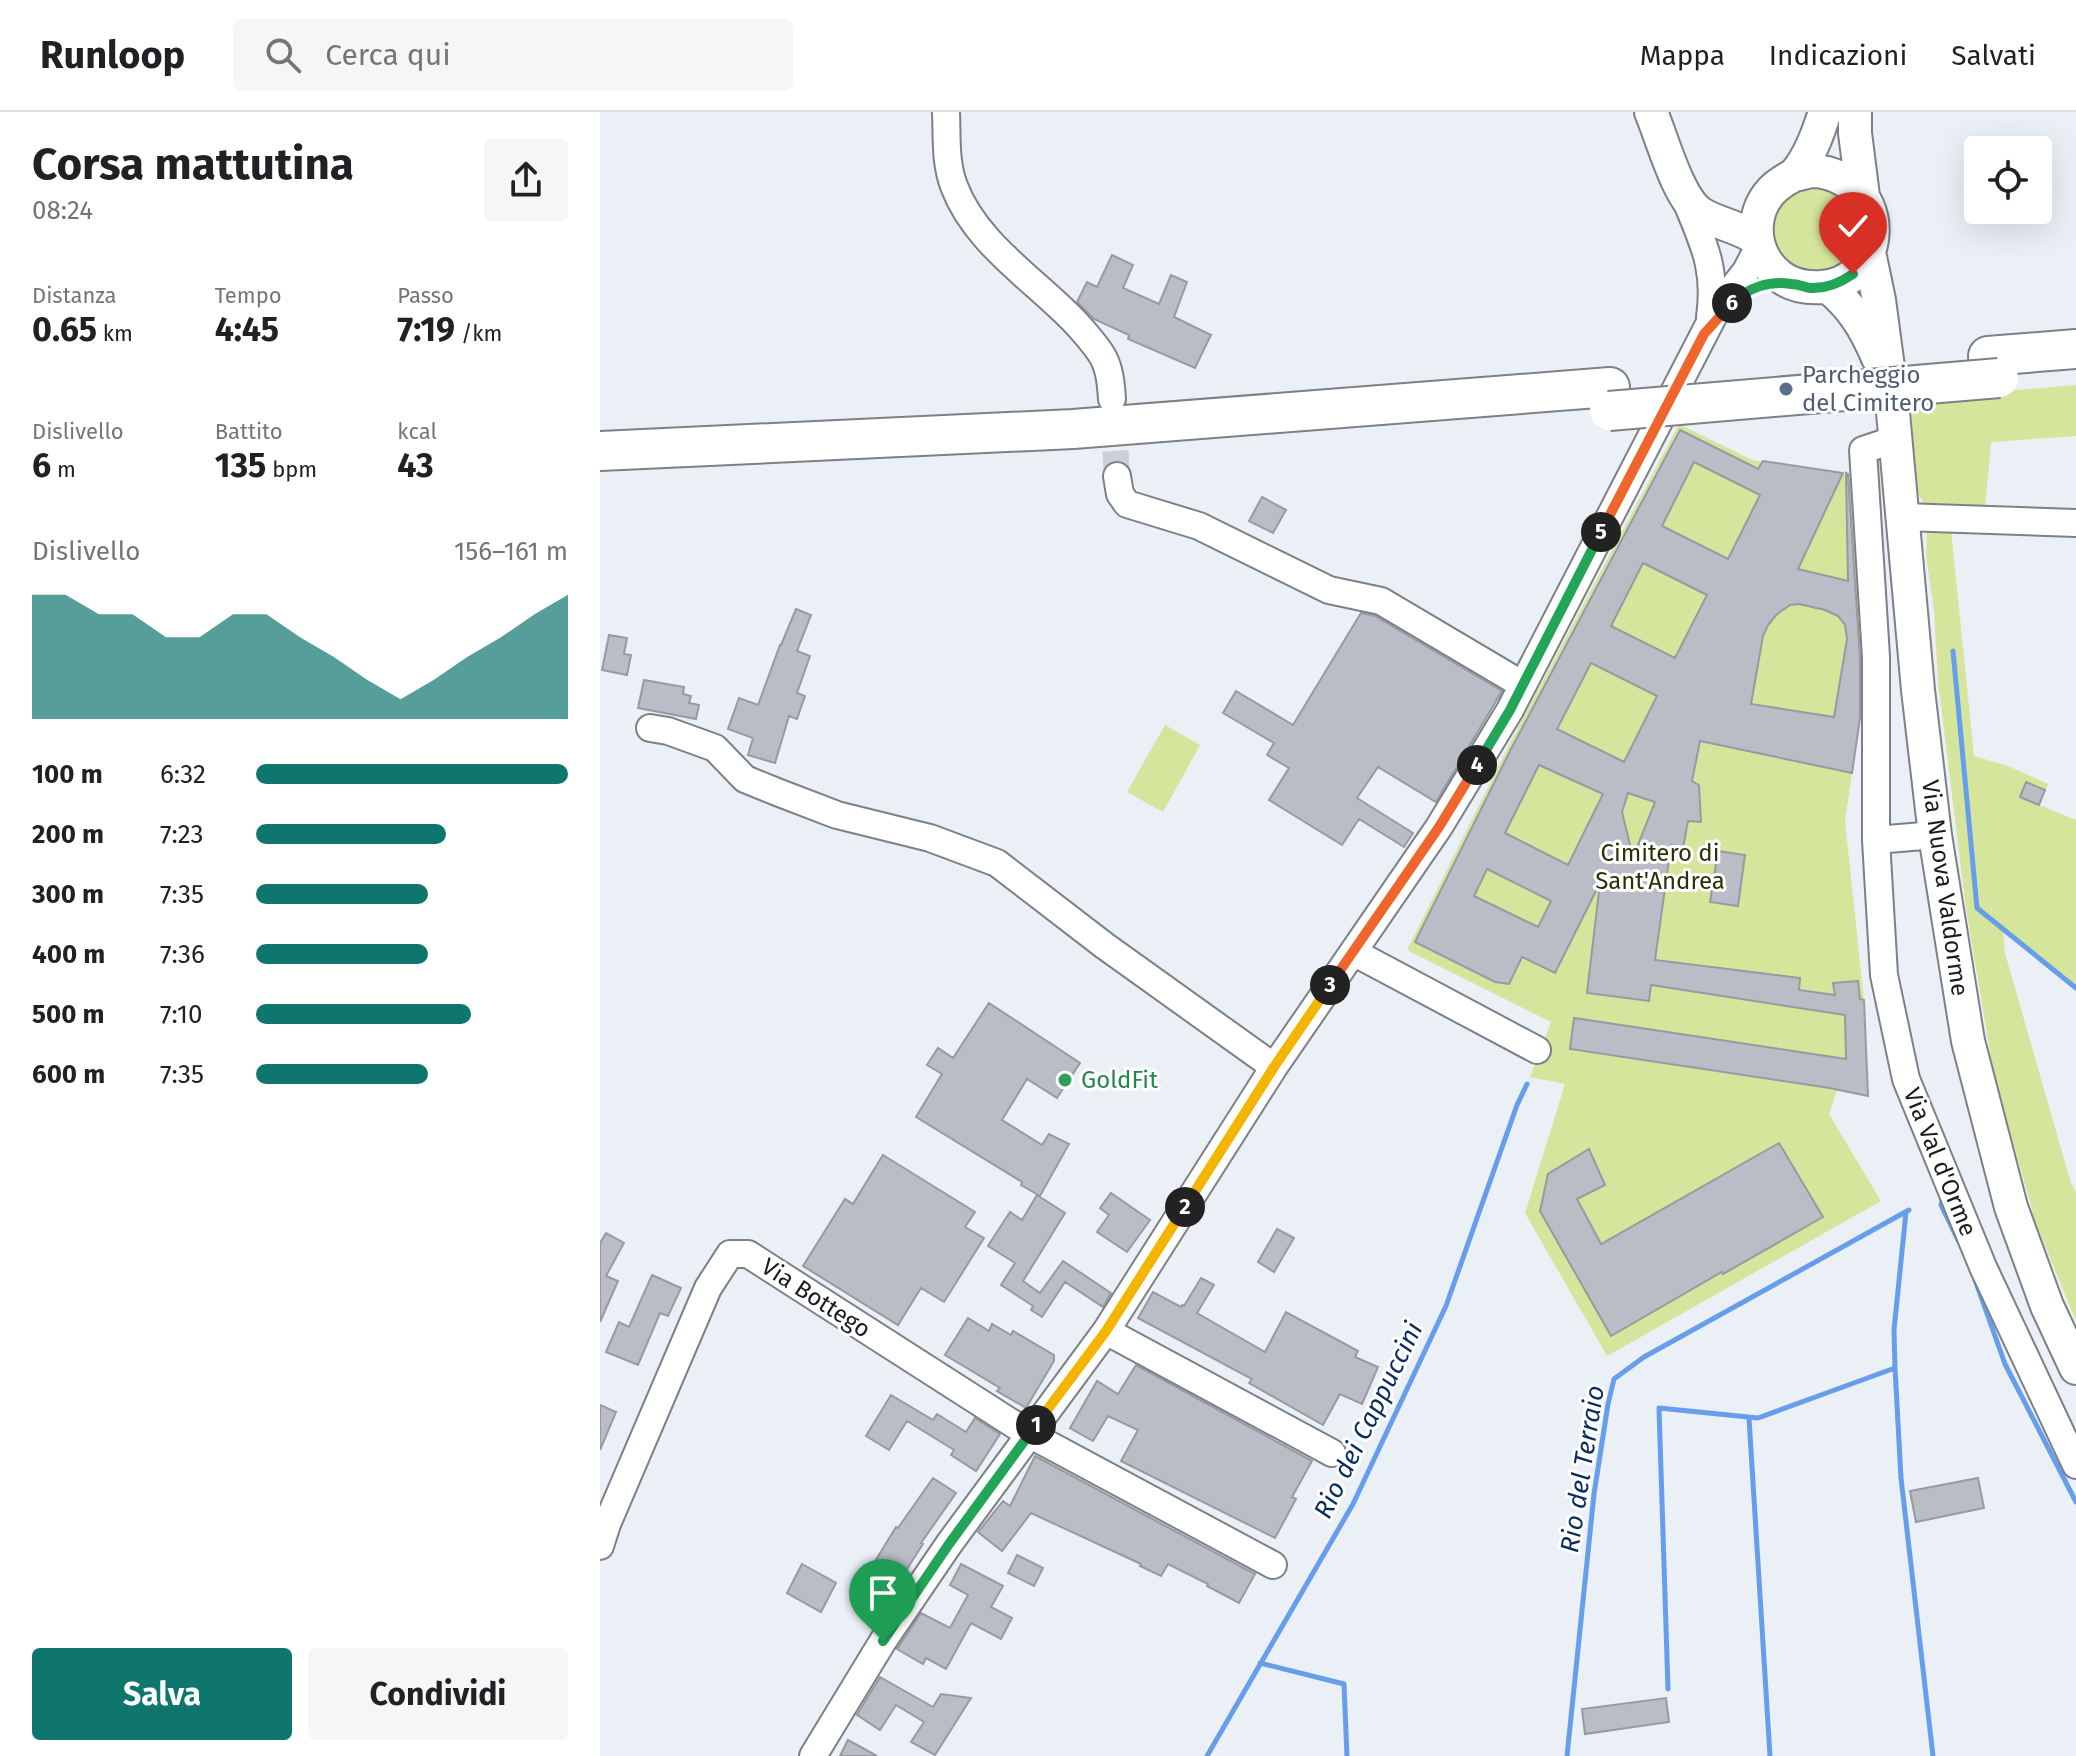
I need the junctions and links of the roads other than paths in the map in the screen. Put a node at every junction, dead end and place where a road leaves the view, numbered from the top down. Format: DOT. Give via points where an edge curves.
graph roads {
  1 [pos="946,112"];
  2 [pos="1651,112"];
  3 [pos="1825,112"];
  4 [pos="1855,112"];
  5 [pos="1673,167"];
  6 [pos="1794,175"];
  7 [pos="1863,196"];
  8 [pos="1766,197"];
  9 [pos="1685,198"];
  10 [pos="1758,242"];
  11 [pos="1869,252"];
  12 [pos="1793,284"];
  13 [pos="1828,287"];
  14 [pos="1707,328"];
  15 [pos="2076,349"];
  16 [pos="1993,367"];
  17 [pos="2076,372"];
  18 [pos="1891,390"];
  19 [pos="1112,399"];
  20 [pos="1609,399"];
  21 [pos="1896,439"];
  22 [pos="600,451"];
  23 [pos="600,475"];
  24 [pos="1117,476"];
  25 [pos="1903,517"];
  26 [pos="2076,523"];
  27 [pos="1523,685"];
  28 [pos="650,728"];
  29 [pos="1935,835"];
  30 [pos="1876,840"];
  31 [pos="1353,952"];
  32 [pos="1537,1050"];
  33 [pos="1274,1067"];
  34 [pos="1106,1331"];
  35 [pos="2076,1368"];
  36 [pos="1029,1434"];
  37 [pos="1332,1453"];
  38 [pos="2076,1465"];
  39 [pos="603,1535"];
  40 [pos="1273,1565"];
  41 [pos="813,1756"];
  1 -- 19 [label="street" via="953,185 968,214 1095,345 1108,370"];
  2 -- 5 [label="main road"];
  3 -- 6 [label="main road"];
  4 -- 7 [label="main road"];
  5 -- 8 [label="main road" via="1703,195 1719,202"];
  5 -- 9 [label="main road"];
  6 -- 7 [label="main road" via="1832,174"];
  6 -- 8 [label="main road"];
  7 -- 11 [label="main road" via="1873,226"];
  8 -- 10 [label="main road" via="1756,225"];
  9 -- 10 [label="main road" via="1701,213 1744,230"];
  9 -- 14 [label="street" via="1711,269"];
  10 -- 12 [label="main road" via="1771,269"];
  10 -- 14 [label="street" via="1746,271"];
  11 -- 13 [label="main road" via="1853,274"];
  11 -- 18 [label="main road, Via Nuova Valdorme"];
  12 -- 13 [label="main road"];
  12 -- 14 [label="street" via="1776,282 1739,297"];
  13 -- 18 [label="main road, Via Nuova Valdorme" via="1857,315"];
  14 -- 27 [label="street"];
  15 -- 16 [label="highway"];
  16 -- 17 [label="highway"];
  16 -- 20 [label="highway, bridge"];
  18 -- 21 [label="main road, Via Nuova Valdorme"];
  20 -- 22 [label="highway"];
  20 -- 23 [label="highway" via="1110,449"];
  21 -- 25 [label="main road, Via Nuova Valdorme"];
  21 -- 30 [label="street, Via Val d'Orme" via="1863,450 1876,657"];
  24 -- 27 [label="street" via="1127,504 1199,526 1329,590 1381,601"];
  25 -- 26 [label="street"];
  25 -- 29 [label="main road, Via Nuova Valdorme"];
  27 -- 31 [label="street" via="1439,827"];
  28 -- 33 [label="street" via="715,748 745,779 777,792 997,863"];
  29 -- 30 [label="street"];
  29 -- 35 [label="main road, Via Nuova Valdorme" via="1968,1041 2007,1192 2047,1306"];
  30 -- 38 [label="street, Via Val d'Orme" via="1884,975 1906,1079 1983,1267"];
  31 -- 32 [label="street"];
  31 -- 33 [label="street"];
  33 -- 34 [label="street"];
  34 -- 36 [label="street"];
  34 -- 37 [label="street"];
  36 -- 39 [label="street, Via Bottego" via="748,1254 730,1254 708,1288"];
  36 -- 40 [label="street"];
  36 -- 41 [label="street" via="883,1641"];
}
